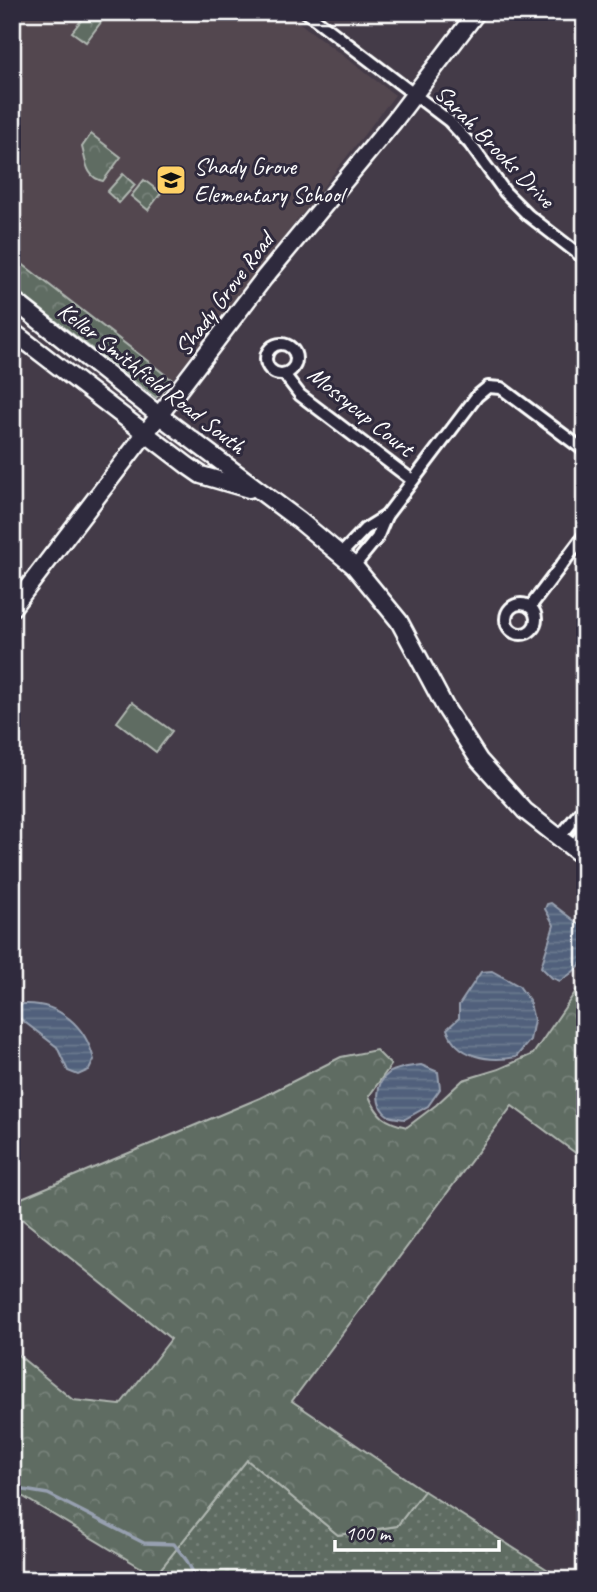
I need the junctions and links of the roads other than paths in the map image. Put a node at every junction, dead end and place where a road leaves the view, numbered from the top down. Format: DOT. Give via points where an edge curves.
graph roads {
  1 [pos="306,12"];
  2 [pos="477,12"];
  3 [pos="415,93"];
  4 [pos="585,258"];
  5 [pos="12,299"];
  6 [pos="12,331"];
  7 [pos="284,374"];
  8 [pos="160,416"];
  9 [pos="147,433"];
  10 [pos="585,451"];
  11 [pos="412,480"];
  12 [pos="263,493"];
  13 [pos="386,516"];
  14 [pos="585,534"];
  15 [pos="341,554"];
  16 [pos="354,566"];
  17 [pos="14,601"];
  18 [pos="530,607"];
  19 [pos="585,806"];
  20 [pos="585,830"];
  21 [pos="572,848"];
  1 -- 3 [label="street, Sarah Brooks Drive"];
  2 -- 3 [label="main road, Shady Grove Road"];
  3 -- 4 [label="street, Sarah Brooks Drive" via="449,121 528,215"];
  3 -- 8 [label="main road, Shady Grove Road" via="264,278"];
  5 -- 8 [label="main road, Keller Smithfield Road South"];
  6 -- 9 [label="main road, Keller Smithfield Road South"];
  7 -- 11 [label="street, Mossycup Court" via="300,395"];
  8 -- 9 [label="main road, Shady Grove Road"];
  8 -- 12 [label="main road, Keller Smithfield Road South"];
  9 -- 12 [label="main road, Keller Smithfield Road South" via="201,475"];
  9 -- 17 [label="main road, Shady Grove Road"];
  10 -- 11 [label="street" via="501,388 488,387"];
  11 -- 13 [label="street"];
  12 -- 15 [label="main road, Keller Smithfield Road South"];
  13 -- 15 [label="street" via="365,529"];
  13 -- 16 [label="street" via="377,538"];
  14 -- 18 [label="street"];
  15 -- 16 [label="main road, Keller Smithfield Road South"];
  16 -- 21 [label="main road, Keller Smithfield Road South" via="399,621 479,760 525,811"];
  19 -- 21 [label="street"];
  20 -- 21 [label="street"];
}
